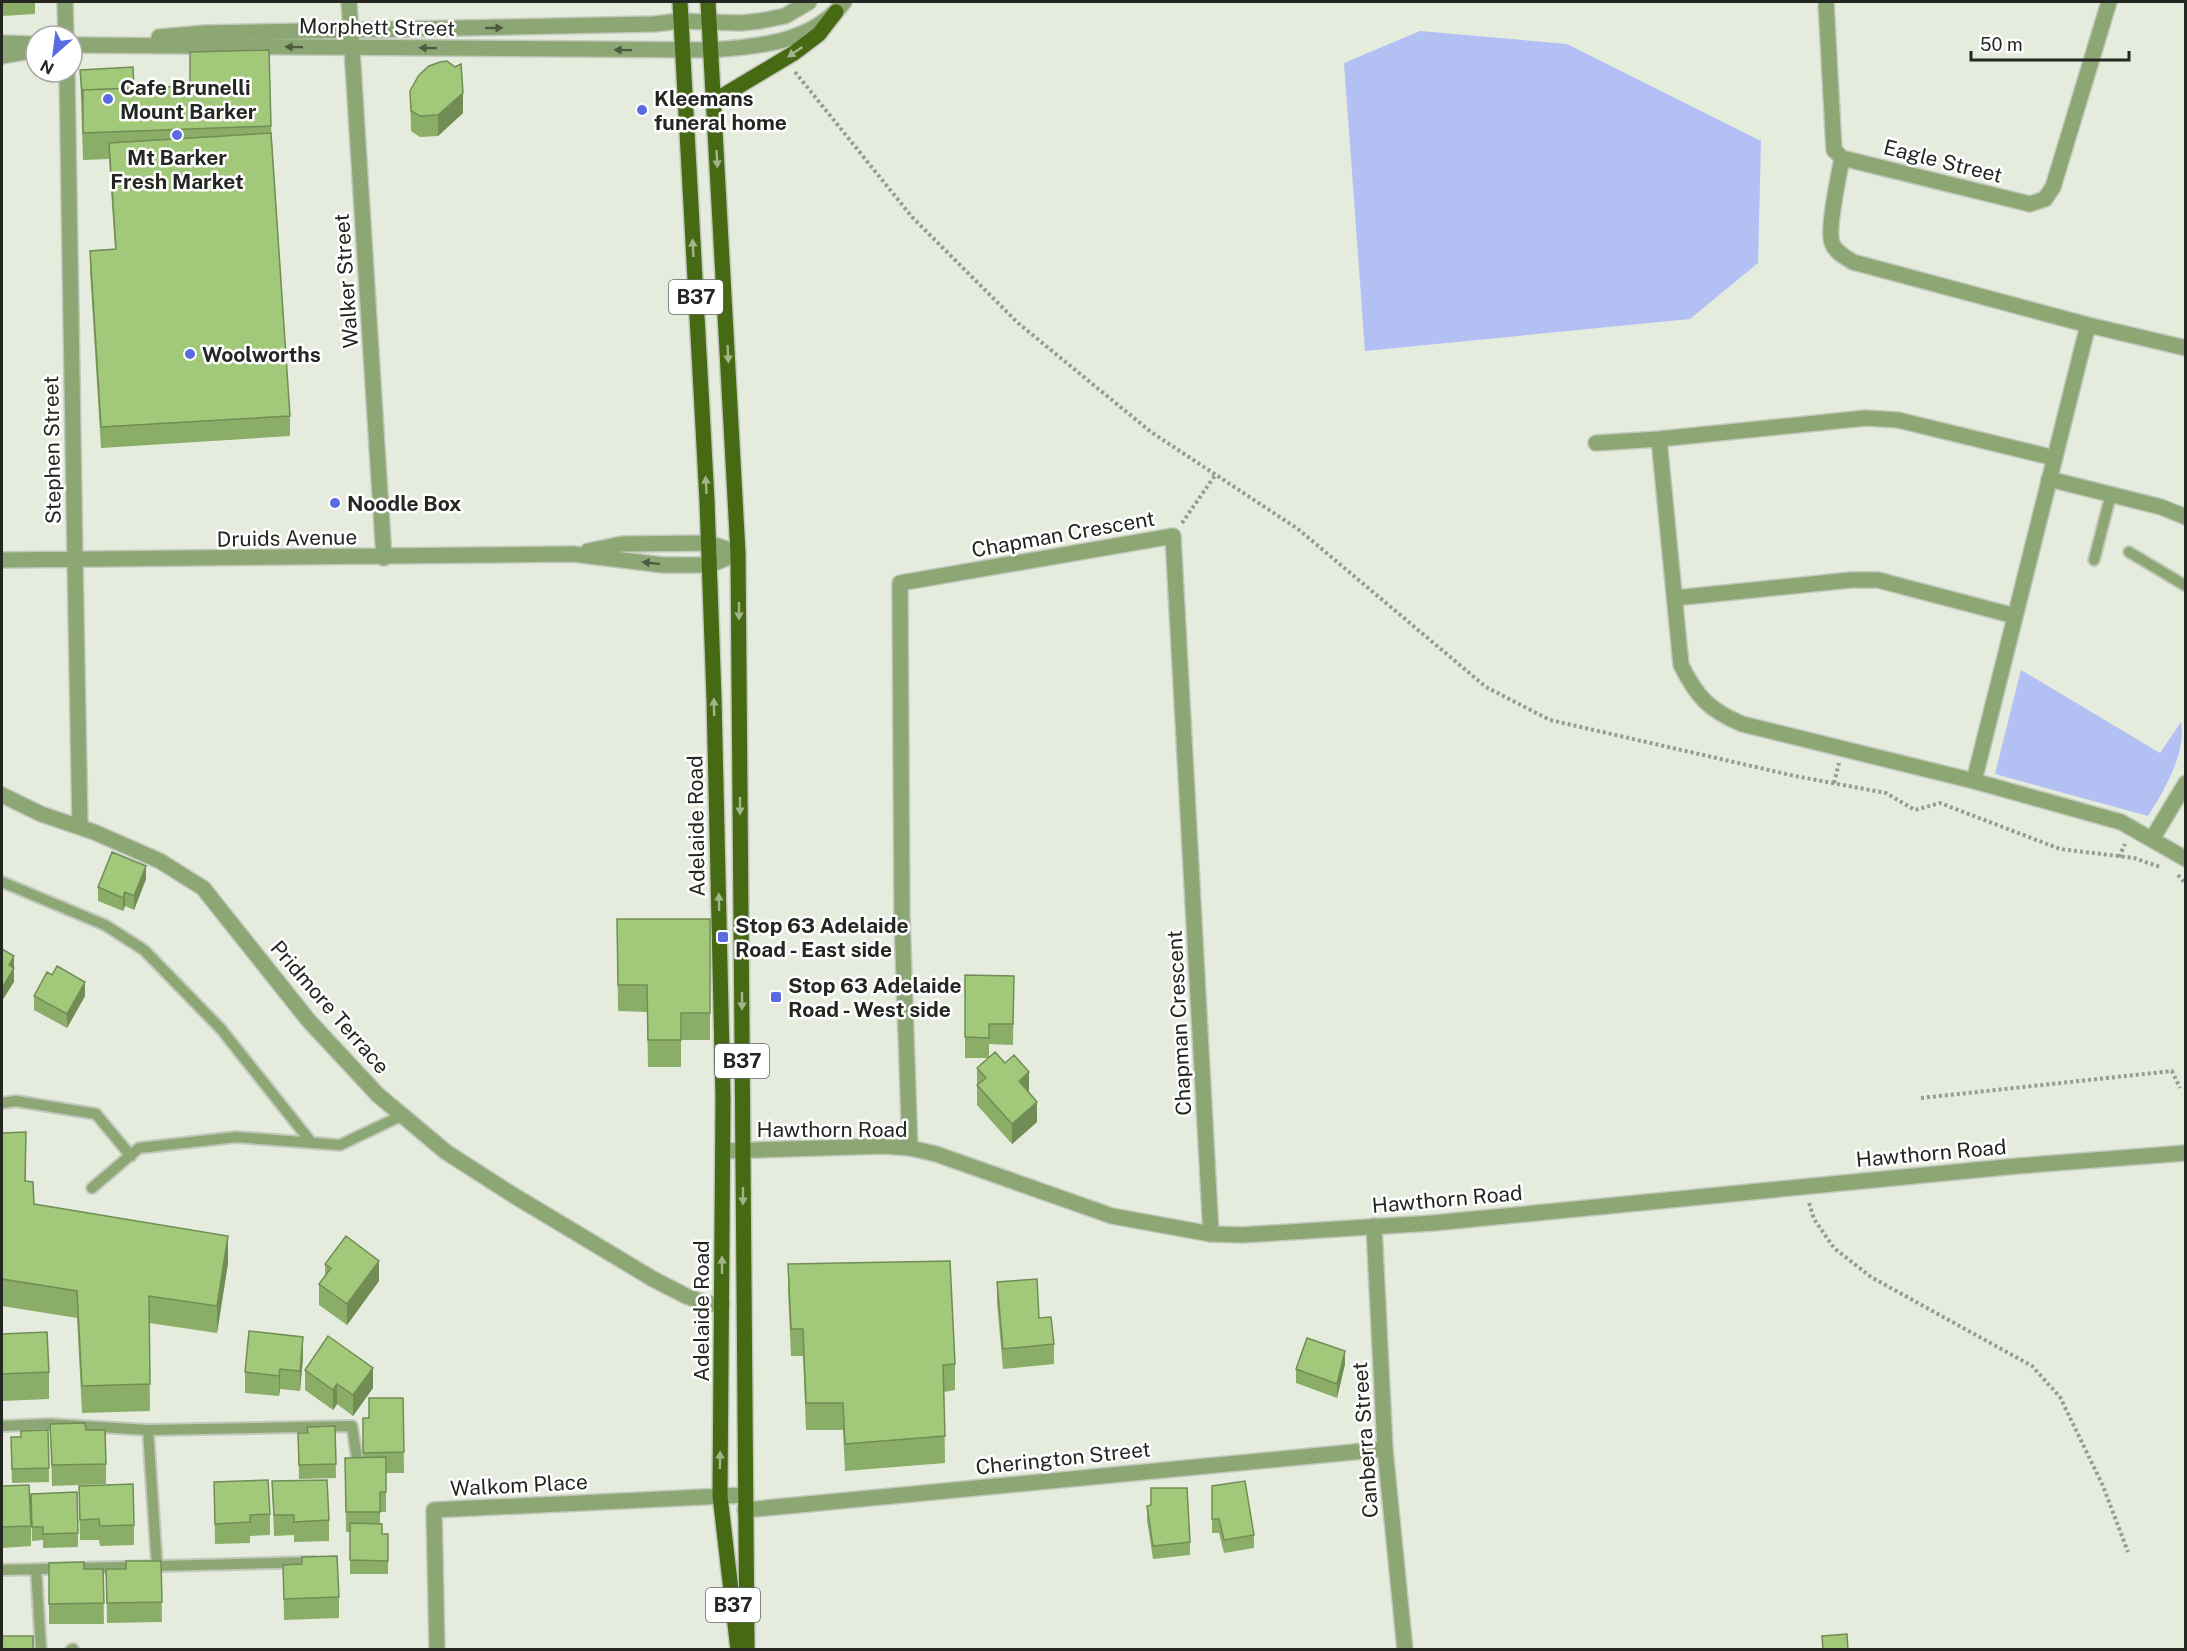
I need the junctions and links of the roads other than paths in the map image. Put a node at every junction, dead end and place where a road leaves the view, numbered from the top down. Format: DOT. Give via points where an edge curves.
graph roads {
  1 [pos="65,2"];
  2 [pos="350,2"];
  3 [pos="680,2"];
  4 [pos="708,2"];
  5 [pos="808,2"];
  6 [pos="1826,2"];
  7 [pos="2109,2"];
  8 [pos="840,7"];
  9 [pos="680,21"];
  10 [pos="710,21"];
  11 [pos="66,24"];
  12 [pos="351,30"];
  13 [pos="2,43"];
  14 [pos="24,44"];
  15 [pos="84,44"];
  16 [pos="84,45"];
  17 [pos="352,48"];
  18 [pos="711,50"];
  19 [pos="682,51"];
  20 [pos="24,52"];
  21 [pos="2,56"];
  22 [pos="67,84"];
  23 [pos="714,101"];
  24 [pos="1838,154"];
  25 [pos="2088,325"];
  26 [pos="2186,348"];
  27 [pos="1659,439"];
  28 [pos="1596,443"];
  29 [pos="2055,459"];
  30 [pos="2049,479"];
  31 [pos="2111,494"];
  32 [pos="2186,517"];
  33 [pos="709,543"];
  34 [pos="2128,552"];
  35 [pos="738,553"];
  36 [pos="573,554"];
  37 [pos="384,558"];
  38 [pos="2,560"];
  39 [pos="2094,560"];
  40 [pos="75,561"];
  41 [pos="710,565"];
  42 [pos="2186,586"];
  43 [pos="1675,598"];
  44 [pos="2015,616"];
  45 [pos="1974,782"];
  46 [pos="2186,783"];
  47 [pos="2,795"];
  48 [pos="80,827"];
  49 [pos="2152,840"];
  50 [pos="2186,859"];
  51 [pos="2,882"];
  52 [pos="2,1103"];
  53 [pos="403,1115"];
  54 [pos="311,1142"];
  55 [pos="910,1148"];
  56 [pos="743,1150"];
  57 [pos="723,1151"];
  58 [pos="2186,1154"];
  59 [pos="131,1156"];
  60 [pos="92,1188"];
  61 [pos="1374,1226"];
  62 [pos="1211,1234"];
  63 [pos="722,1304"];
  64 [pos="2,1426"];
  65 [pos="148,1430"];
  66 [pos="1384,1449"];
  67 [pos="358,1465"];
  68 [pos="720,1496"];
  69 [pos="745,1503"];
  70 [pos="313,1562"];
  71 [pos="157,1566"];
  72 [pos="36,1569"];
  73 [pos="2,1570"];
  74 [pos="41,1650"];
  75 [pos="437,1650"];
  76 [pos="738,1650"];
  77 [pos="747,1650"];
  78 [pos="1405,1650"];
  1 -- 11 [label="street"];
  2 -- 12 [label="street, Walker Street"];
  3 -- 9 [label="main road, Adelaide Road / B37"];
  4 -- 10 [label="main road, Adelaide Road / B37"];
  5 -- 10 [label="street, Morphett Street" via="785,16 741,23"];
  6 -- 24 [label="street"];
  7 -- 24 [label="street, Eagle Street" via="2053,187 2045,199 2030,204"];
  8 -- 18 [label="street, Morphett Street" via="808,32 756,47"];
  8 -- 23 [label="main road, one-way" via="819,34 795,52"];
  9 -- 10 [label="street, Morphett Street"];
  12 -- 9 [label="street, Morphett Street, one-way"];
  9 -- 19 [label="main road, Adelaide Road / B37"];
  10 -- 18 [label="main road, Adelaide Road / B37"];
  12 -- 15 [label="street, Morphett Street" via="205,33"];
  12 -- 17 [label="street, Walker Street"];
  13 -- 14 [label="street"];
  17 -- 16 [label="street, Morphett Street, one-way"];
  19 -- 17 [label="street, Morphett Street, one-way"];
  17 -- 37 [label="street, Walker Street"];
  18 -- 19 [label="street, Morphett Street"];
  18 -- 23 [label="main road, Adelaide Road / B37"];
  33 -- 19 [label="main road, Adelaide Road / B37, one-way"];
  20 -- 21 [label="street"];
  22 -- 40 [label="street, Stephen Street"];
  23 -- 35 [label="main road, Adelaide Road / B37, one-way"];
  24 -- 25 [label="street" via="1831,231 1832,244 1840,254 1852,262"];
  25 -- 26 [label="street"];
  25 -- 29 [label="street"];
  27 -- 28 [label="street"];
  27 -- 29 [label="street" via="1876,418"];
  27 -- 43 [label="street"];
  29 -- 30 [label="street"];
  30 -- 31 [label="street"];
  30 -- 44 [label="street"];
  31 -- 32 [label="street"];
  31 -- 39 [label="lane"];
  33 -- 35 [label="street, Druids Avenue"];
  33 -- 36 [label="street, Druids Avenue" via="622,544"];
  33 -- 41 [label="main road, Adelaide Road / B37"];
  34 -- 42 [label="lane"];
  35 -- 41 [label="street, Druids Avenue"];
  35 -- 56 [label="main road, Adelaide Road / B37, one-way"];
  36 -- 37 [label="street, Druids Avenue"];
  41 -- 36 [label="street, Druids Avenue, one-way" via="663,565"];
  37 -- 40 [label="street, Druids Avenue"];
  38 -- 40 [label="street, Druids Avenue"];
  40 -- 48 [label="street, Stephen Street"];
  57 -- 41 [label="main road, Adelaide Road / B37, one-way"];
  43 -- 44 [label="street" via="1878,580"];
  43 -- 45 [label="street" via="1681,665 1704,701 1720,715 1742,724"];
  44 -- 45 [label="street"];
  45 -- 49 [label="street" via="2121,822"];
  46 -- 49 [label="street"];
  47 -- 48 [label="street, Pridmore Terrace"];
  48 -- 53 [label="street, Pridmore Terrace" via="160,861 203,888 309,1021 378,1095"];
  49 -- 50 [label="street"];
  51 -- 54 [label="lane" via="105,925 144,950 221,1029"];
  52 -- 59 [label="lane" via="16,1101 96,1114"];
  53 -- 54 [label="lane" via="340,1145"];
  53 -- 63 [label="street, Pridmore Terrace" via="446,1152 503,1189 679,1293 708,1304"];
  54 -- 59 [label="lane" via="236,1137 139,1149"];
  55 -- 56 [label="street, Hawthorn Road"];
  55 -- 62 [label="street, Hawthorn Road" via="1112,1216"];
  55 -- 62 [label="street, Chapman Crescent" via="902,920 900,584 1173,536"];
  56 -- 57 [label="street, Hawthorn Road"];
  56 -- 69 [label="main road, Adelaide Road / B37, one-way"];
  63 -- 57 [label="main road, Adelaide Road / B37, one-way"];
  58 -- 61 [label="street, Hawthorn Road"];
  59 -- 60 [label="lane"];
  61 -- 62 [label="street, Hawthorn Road"];
  61 -- 66 [label="street, Canberra Street"];
  68 -- 63 [label="main road, Adelaide Road / B37, one-way"];
  64 -- 65 [label="lane" via="50,1424"];
  65 -- 67 [label="lane" via="352,1426"];
  65 -- 71 [label="lane"];
  66 -- 69 [label="street, Cherington Street"];
  66 -- 78 [label="street, Canberra Street"];
  68 -- 69 [label="street, Walkom Place"];
  68 -- 75 [label="street, Walkom Place" via="434,1510"];
  68 -- 76 [label="main road, Adelaide Road / B37"];
  69 -- 77 [label="main road, Adelaide Road / B37"];
  70 -- 71 [label="lane"];
  71 -- 72 [label="lane"];
  72 -- 73 [label="lane"];
  72 -- 74 [label="lane"];
}
